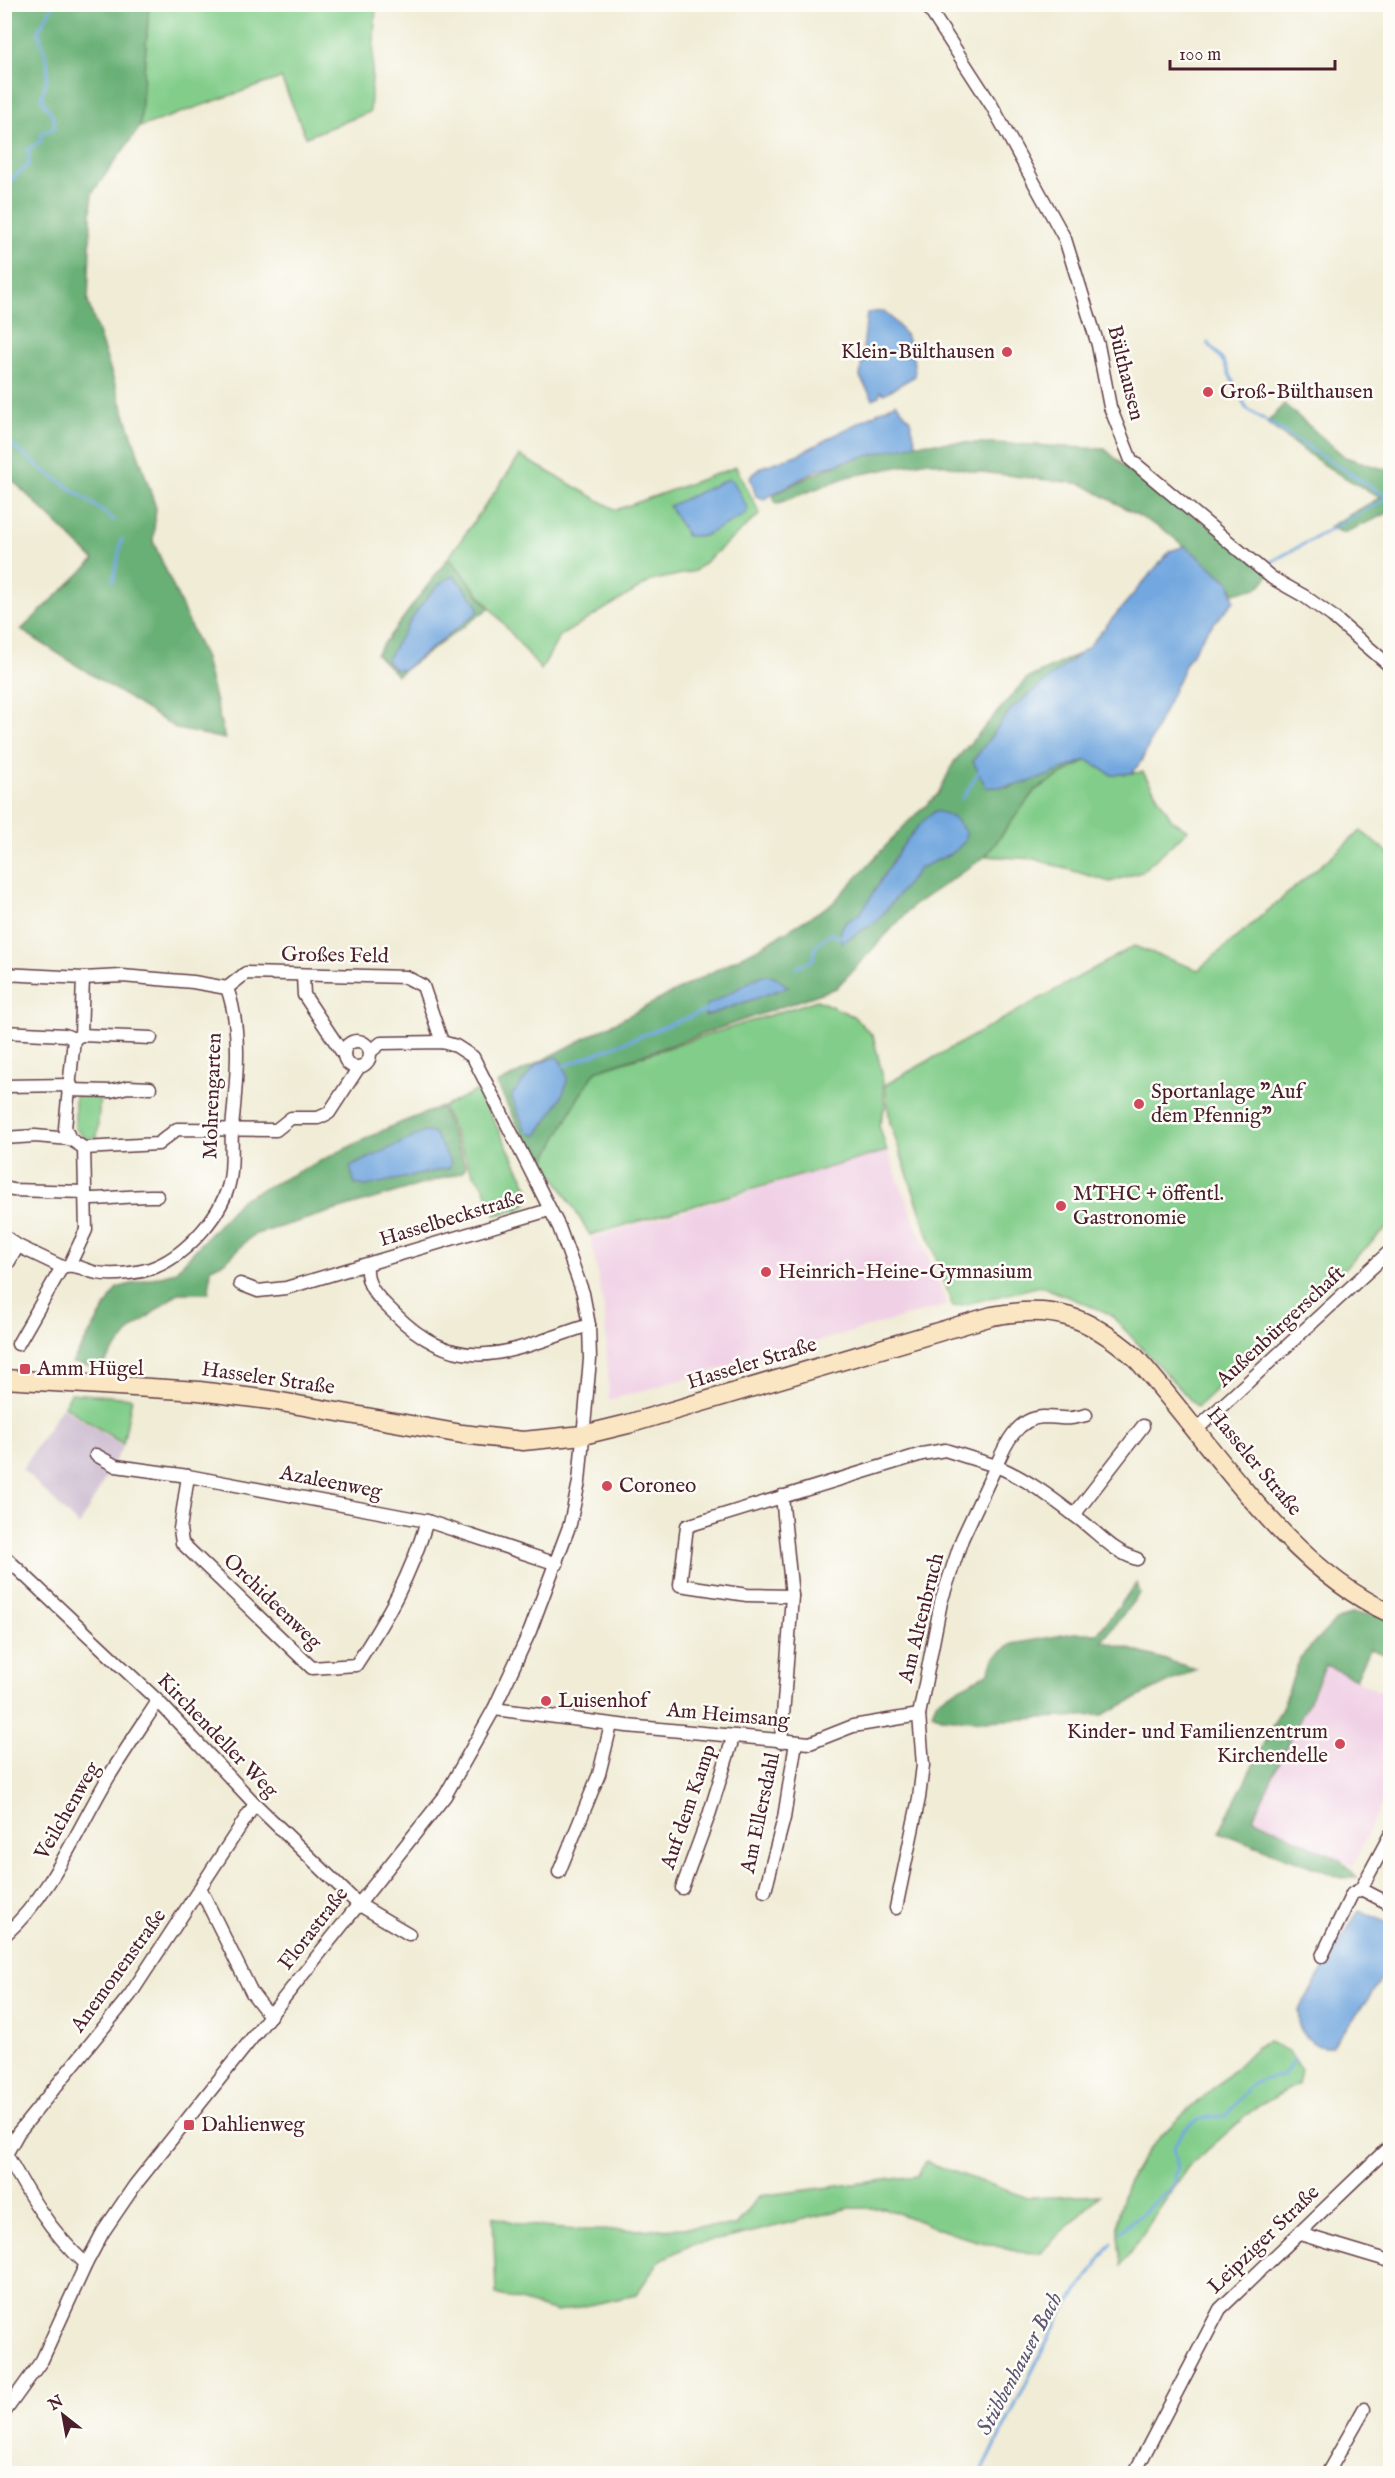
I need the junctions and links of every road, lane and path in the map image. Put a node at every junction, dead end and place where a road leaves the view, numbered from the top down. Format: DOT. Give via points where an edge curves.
graph roads {
  1 [pos="926,4"];
  2 [pos="1390,666"];
  3 [pos="4,974"];
  4 [pos="303,976"];
  5 [pos="83,978"];
  6 [pos="227,988"];
  7 [pos="4,1032"];
  8 [pos="78,1037"];
  9 [pos="151,1038"];
  10 [pos="442,1042"];
  11 [pos="370,1052"];
  12 [pos="344,1055"];
  13 [pos="358,1067"];
  14 [pos="4,1086"];
  15 [pos="69,1087"];
  16 [pos="150,1088"];
  17 [pos="232,1130"];
  18 [pos="4,1138"];
  19 [pos="70,1139"];
  20 [pos="84,1148"];
  21 [pos="4,1187"];
  22 [pos="86,1196"];
  23 [pos="157,1196"];
  24 [pos="549,1210"];
  25 [pos="4,1236"];
  26 [pos="18,1246"];
  27 [pos="1390,1251"];
  28 [pos="367,1265"];
  29 [pos="66,1266"];
  30 [pos="4,1270"];
  31 [pos="240,1284"];
  32 [pos="589,1325"];
  33 [pos="18,1344"];
  34 [pos="4,1379"];
  35 [pos="1086,1415"];
  36 [pos="1143,1426"];
  37 [pos="1197,1429"];
  38 [pos="583,1435"];
  39 [pos="96,1455"];
  40 [pos="996,1466"];
  41 [pos="188,1476"];
  42 [pos="782,1496"];
  43 [pos="1074,1515"];
  44 [pos="428,1521"];
  45 [pos="4,1556"];
  46 [pos="1137,1559"];
  47 [pos="557,1564"];
  48 [pos="792,1596"];
  49 [pos="1390,1613"];
  50 [pos="158,1701"];
  51 [pos="494,1708"];
  52 [pos="919,1715"];
  53 [pos="611,1725"];
  54 [pos="733,1738"];
  55 [pos="781,1742"];
  56 [pos="796,1742"];
  57 [pos="255,1804"];
  58 [pos="1390,1835"];
  59 [pos="559,1872"];
  60 [pos="682,1888"];
  61 [pos="1361,1889"];
  62 [pos="201,1890"];
  63 [pos="765,1891"];
  64 [pos="358,1904"];
  65 [pos="1390,1904"];
  66 [pos="896,1908"];
  67 [pos="409,1934"];
  68 [pos="5,1935"];
  69 [pos="1322,1956"];
  70 [pos="270,2016"];
  71 [pos="1390,2146"];
  72 [pos="5,2154"];
  73 [pos="1300,2234"];
  74 [pos="1390,2261"];
  75 [pos="86,2264"];
  76 [pos="1364,2409"];
  77 [pos="4,2413"];
  78 [pos="1134,2474"];
  79 [pos="1327,2474"];
  1 -- 2 [label="street, Bülthausen" via="992,106 1065,239 1098,345 1110,407 1131,460 1272,578 1332,616"];
  3 -- 5 [label="street"];
  4 -- 6 [label="street, Großes Feld" via="246,973"];
  4 -- 10 [label="street, Großes Feld" via="406,977 423,986"];
  4 -- 12 [label="street" via="304,995"];
  5 -- 6 [label="street" via="122,975"];
  5 -- 8 [label="street"];
  6 -- 17 [label="street, Mohrengarten" via="235,1010 237,1088"];
  7 -- 8 [label="street"];
  8 -- 9 [label="street"];
  8 -- 15 [label="street"];
  10 -- 11 [label="street" via="381,1043"];
  10 -- 24 [label="street, Hasselbeckstraße" via="473,1058"];
  11 -- 12 [label="street" via="365,1044 356,1041 347,1046"];
  11 -- 13 [label="street" via="367,1062"];
  12 -- 13 [label="street" via="349,1064"];
  13 -- 17 [label="street" via="329,1113 318,1118 291,1118 276,1130"];
  14 -- 15 [label="street"];
  15 -- 16 [label="street" via="111,1091"];
  15 -- 19 [label="street" via="65,1128"];
  17 -- 20 [label="street" via="177,1129 158,1144"];
  17 -- 29 [label="street, Mohrengarten" via="230,1180 219,1207 176,1256 154,1268 126,1272 99,1274"];
  18 -- 19 [label="street"];
  19 -- 20 [label="street"];
  20 -- 22 [label="street"];
  21 -- 22 [label="street"];
  22 -- 23 [label="street"];
  22 -- 29 [label="street" via="86,1230"];
  24 -- 28 [label="street, Hasselbeckstraße"];
  24 -- 32 [label="street, Hasselbeckstraße" via="575,1265"];
  25 -- 26 [label="street, Mohrengarten"];
  26 -- 29 [label="street, Mohrengarten"];
  26 -- 30 [label="street"];
  27 -- 37 [label="street, Außenbürgerschaft"];
  28 -- 31 [label="street, Hasselbeckstraße" via="286,1288 258,1291"];
  28 -- 32 [label="street, Hasselbeckstraße" via="369,1286 398,1317 429,1344 459,1355 498,1353"];
  29 -- 33 [label="street"];
  32 -- 38 [label="street, Hasselbeckstraße"];
  34 -- 38 [label="main road, Hasseler Straße" via="198,1391 523,1441"];
  35 -- 40 [label="street, Am Altenbruch" via="1065,1420 1042,1417 1024,1423 1007,1441"];
  36 -- 43 [label="street"];
  37 -- 38 [label="main road, Hasseler Straße" via="1115,1339 1071,1316 1041,1310 992,1316"];
  37 -- 49 [label="main road, Hasseler Straße" via="1287,1536 1329,1573"];
  38 -- 47 [label="street, Florastraße" via="578,1495"];
  39 -- 41 [label="street, Azaleenweg" via="116,1466"];
  40 -- 42 [label="street" via="945,1450"];
  40 -- 43 [label="street" via="1019,1476"];
  40 -- 52 [label="street, Am Altenbruch" via="962,1539 942,1602"];
  41 -- 44 [label="street, Azaleenweg"];
  41 -- 44 [label="street, Orchideenweg" via="180,1529 182,1543 312,1668 356,1665 394,1605"];
  42 -- 48 [label="street"];
  42 -- 48 [label="street" via="687,1526 680,1585 747,1595"];
  43 -- 46 [label="street" via="1109,1546"];
  44 -- 47 [label="street, Azaleenweg"];
  45 -- 50 [label="street, Kirchendeller Weg"];
  47 -- 51 [label="street, Florastraße"];
  48 -- 55 [label="street"];
  50 -- 57 [label="street, Kirchendeller Weg"];
  50 -- 68 [label="street, Veilchenweg" via="109,1777 51,1881"];
  51 -- 53 [label="street, Am Heimsang"];
  51 -- 64 [label="street, Florastraße" via="445,1796"];
  52 -- 56 [label="street, Am Heimsang" via="853,1726 810,1743"];
  52 -- 66 [label="street, Am Altenbruch" via="923,1765"];
  53 -- 54 [label="street, Am Heimsang"];
  53 -- 59 [label="street" via="599,1774"];
  54 -- 55 [label="street, Am Heimsang"];
  54 -- 60 [label="street, Auf dem Kamp"];
  55 -- 56 [label="street, Am Heimsang"];
  56 -- 63 [label="street, Am Ellersdahl" via="784,1818"];
  57 -- 62 [label="street, Anemonenstraße"];
  57 -- 64 [label="street, Kirchendeller Weg"];
  58 -- 61 [label="street"];
  61 -- 65 [label="street"];
  61 -- 69 [label="street" via="1352,1894"];
  62 -- 70 [label="street" via="252,1993"];
  62 -- 72 [label="street, Anemonenstraße" via="130,1995"];
  64 -- 67 [label="street, Kirchendeller Weg"];
  64 -- 70 [label="street, Florastraße"];
  70 -- 75 [label="street, Florastraße" via="135,2185"];
  71 -- 73 [label="street, Leipziger Straße"];
  72 -- 75 [label="street" via="54,2231"];
  73 -- 74 [label="street"];
  73 -- 78 [label="street, Leipziger Straße" via="1211,2322"];
  75 -- 77 [label="street, Florastraße" via="42,2360"];
  76 -- 79 [label="street"];
}
